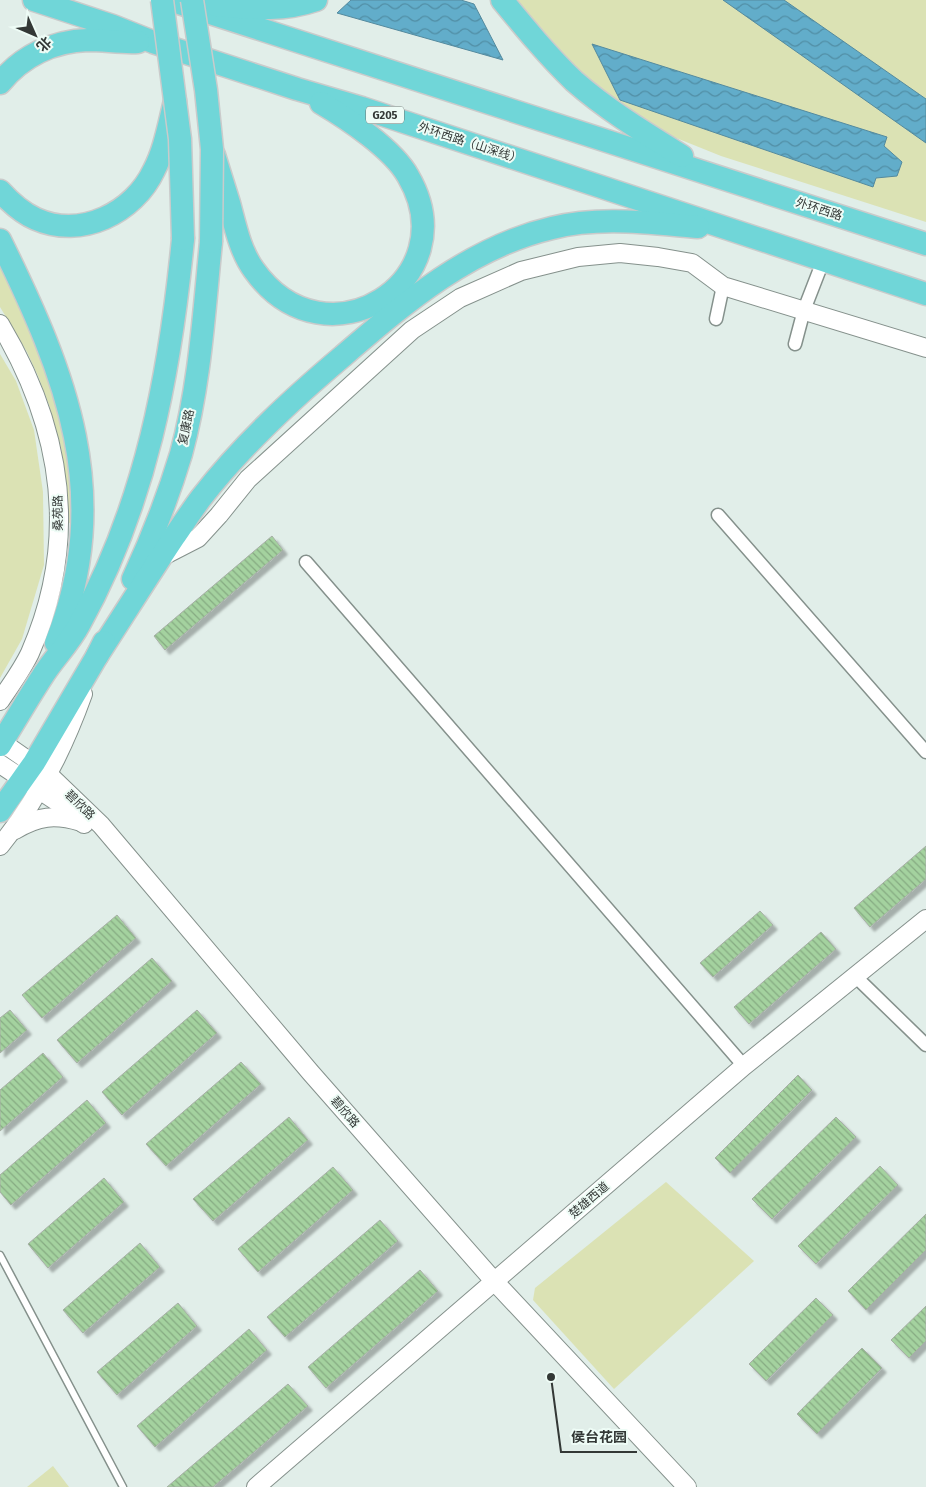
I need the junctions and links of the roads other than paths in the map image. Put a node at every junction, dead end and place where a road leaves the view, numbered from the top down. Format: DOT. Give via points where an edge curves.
graph roads {
  1 [pos="34,0"];
  2 [pos="175,0"];
  3 [pos="316,0"];
  4 [pos="502,0"];
  5 [pos="153,42"];
  6 [pos="0,83"];
  7 [pos="297,89"];
  8 [pos="175,100"];
  9 [pos="212,149"];
  10 [pos="713,175"];
  11 [pos="0,191"];
  12 [pos="736,230"];
  13 [pos="0,240"];
  14 [pos="926,244"];
  15 [pos="823,261"];
  16 [pos="723,286"];
  17 [pos="926,294"];
  18 [pos="804,310"];
  19 [pos="716,319"];
  20 [pos="0,324"];
  21 [pos="795,344"];
  22 [pos="926,348"];
  23 [pos="718,515"];
  24 [pos="161,556"];
  25 [pos="306,562"];
  26 [pos="97,656"];
  27 [pos="43,676"];
  28 [pos="0,701"];
  29 [pos="0,714"];
  30 [pos="1,743"];
  31 [pos="926,752"];
  32 [pos="26,775"];
  33 [pos="0,811"];
  34 [pos="83,822"];
  35 [pos="5,840"];
  36 [pos="926,919"];
  37 [pos="855,976"];
  38 [pos="926,1045"];
  39 [pos="744,1066"];
  40 [pos="0,1255"];
  41 [pos="490,1285"];
  42 [pos="123,1487"];
  43 [pos="256,1487"];
  44 [pos="674,1487"];
  45 [pos="687,1487"];
  1 -- 5 [label="highway, 外环西路（山深线） / G205"];
  2 -- 3 [label="highway" via="272,8 297,6"];
  2 -- 8 [label="highway, bridge"];
  2 -- 9 [label="highway, 复康路, bridge"];
  2 -- 10 [label="highway"];
  4 -- 10 [label="highway" via="575,81 636,128"];
  5 -- 6 [label="highway" via="87,40 53,46 21,62"];
  5 -- 7 [label="highway, 外环西路（山深线） / G205"];
  7 -- 9 [label="highway" via="356,126 392,157 408,174 416,192 423,224 416,260 407,276 382,300 352,313 319,314 289,304 276,295 252,268"];
  7 -- 12 [label="highway, 外环西路（山深线） / G205"];
  8 -- 11 [label="highway" via="154,171 123,209 110,217 80,225 50,223 36,219"];
  8 -- 27 [label="highway, bridge" via="181,148 183,239 172,338 158,414 138,486 110,560 74,633"];
  9 -- 26 [label="highway, 复康路, bridge" via="211,242 201,342 189,417 161,513"];
  10 -- 14 [label="highway, 外环西路"];
  12 -- 15 [label="highway"];
  12 -- 24 [label="highway" via="630,221 554,227 507,242 463,263 416,296 272,419 201,498"];
  13 -- 27 [label="highway" via="55,364 80,462 82,532 73,593"];
  15 -- 17 [label="highway"];
  15 -- 18 [label="street"];
  16 -- 18 [label="street"];
  16 -- 19 [label="street"];
  16 -- 24 [label="street" via="692,263 620,253 578,257 521,272 460,298 412,330 276,453 248,479 198,538"];
  18 -- 21 [label="street"];
  18 -- 22 [label="street"];
  20 -- 28 [label="street, 桑苑路" via="30,380 43,416 59,502 58,552 49,598 29,654"];
  23 -- 31 [label="street"];
  24 -- 26 [label="highway"];
  25 -- 39 [label="street"];
  26 -- 32 [label="highway, 复康路"];
  27 -- 29 [label="street"];
  27 -- 30 [label="highway"];
  30 -- 32 [label="street, 碧欣路"];
  32 -- 33 [label="highway, 复康路"];
  32 -- 34 [label="street, 碧欣路"];
  32 -- 35 [label="street" via="28,811"];
  32 -- 41 [label="street, 碧欣路" via="66,791 101,825"];
  34 -- 35 [label="street" via="61,817 40,818"];
  34 -- 41 [label="street, 碧欣路" via="97,834"];
  36 -- 37 [label="street, 楚雄西道"];
  37 -- 38 [label="street"];
  37 -- 39 [label="street, 楚雄西道"];
  39 -- 41 [label="street, 楚雄西道"];
  40 -- 42 [label="lane"];
  41 -- 43 [label="street, 楚雄西道"];
  41 -- 44 [label="street, 碧欣路"];
  41 -- 45 [label="street, 碧欣路"];
}
